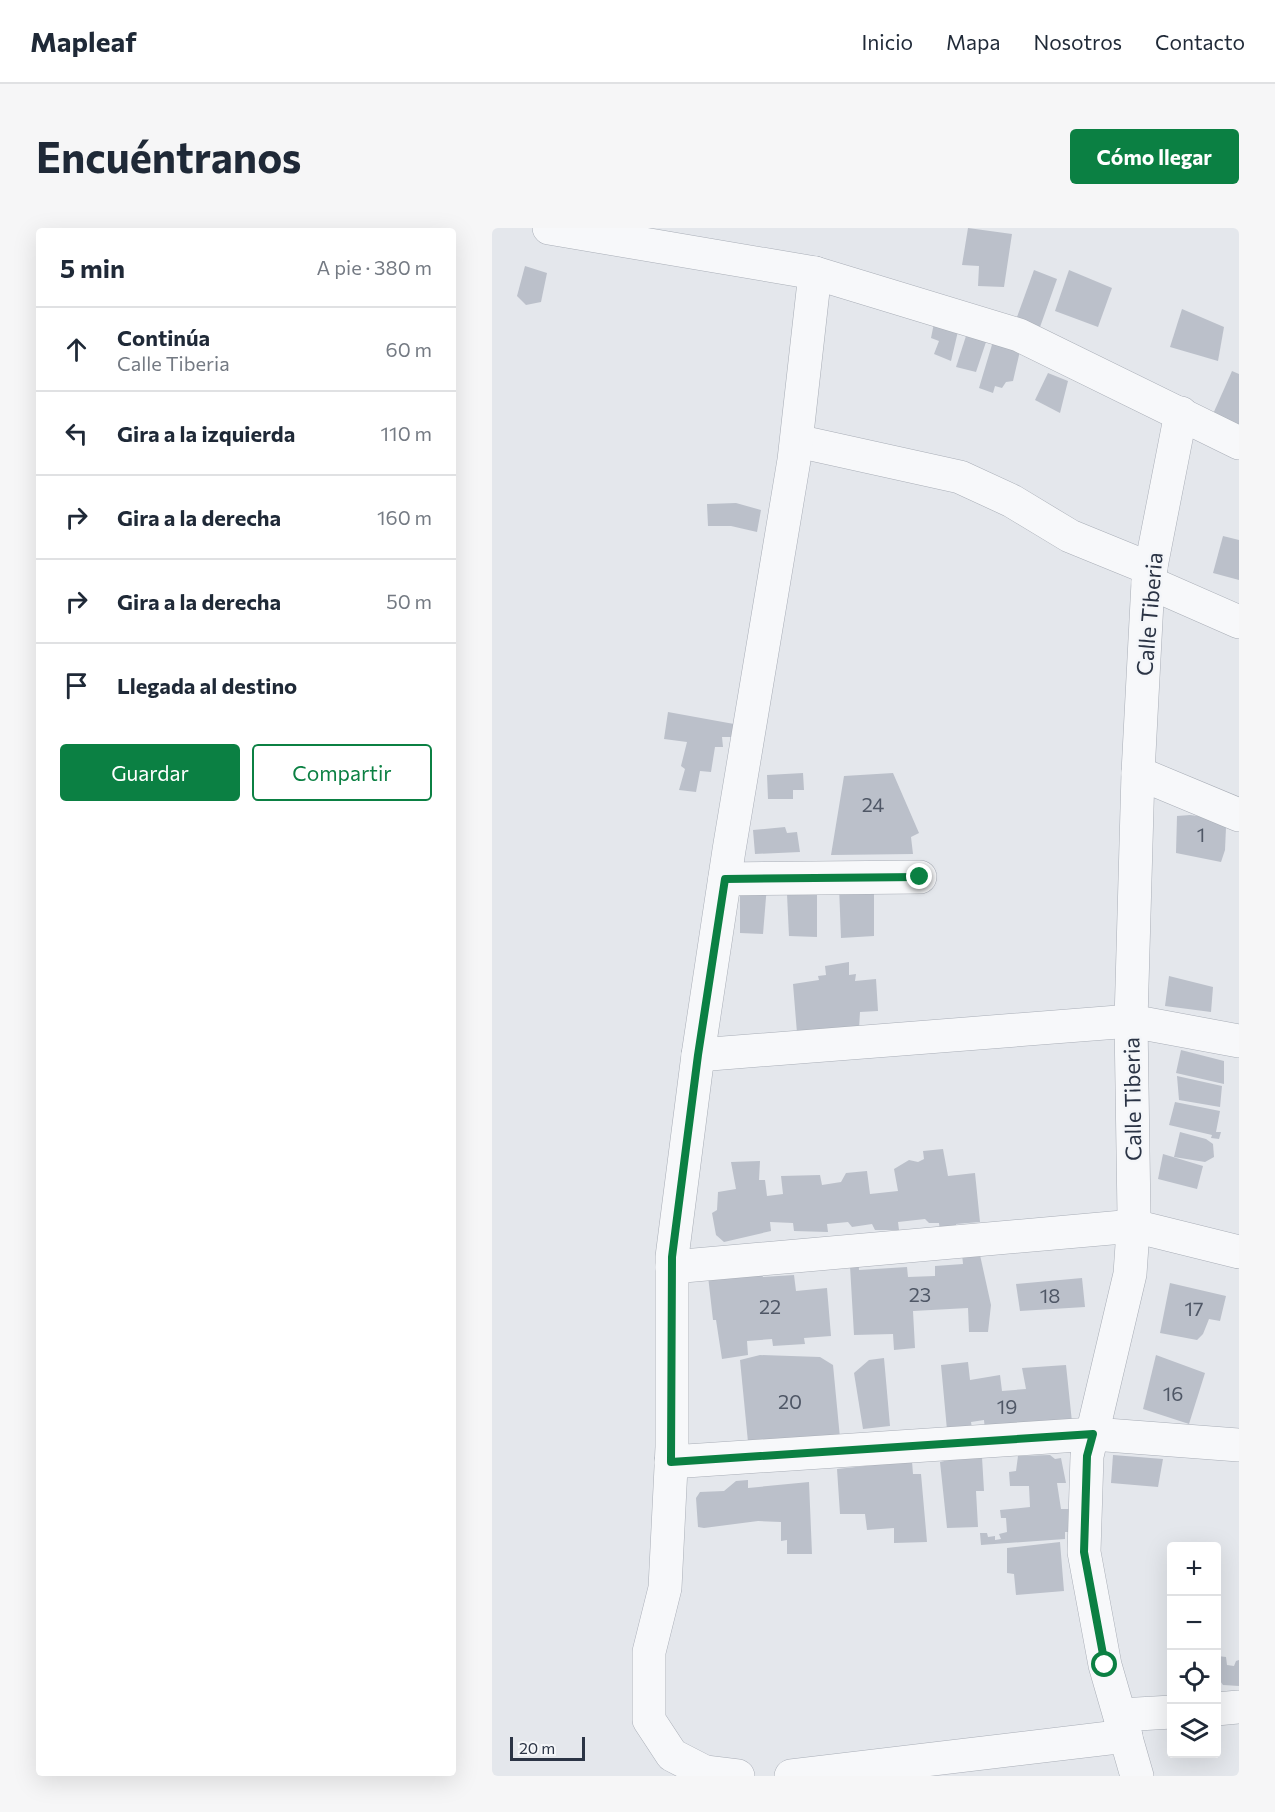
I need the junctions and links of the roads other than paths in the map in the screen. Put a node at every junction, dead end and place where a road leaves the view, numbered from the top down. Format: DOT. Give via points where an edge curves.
graph roads {
  1 [pos="549,228"];
  2 [pos="815,273"];
  3 [pos="1181,413"];
  4 [pos="797,441"];
  5 [pos="1239,443"];
  6 [pos="1149,575"];
  7 [pos="1239,622"];
  8 [pos="1138,773"];
  9 [pos="1239,814"];
  10 [pos="920,877"];
  11 [pos="725,879"];
  12 [pos="1131,1021"];
  13 [pos="1239,1041"];
  14 [pos="698,1055"];
  15 [pos="1134,1226"];
  16 [pos="1239,1252"];
  17 [pos="672,1267"];
  18 [pos="1093,1434"];
  19 [pos="1239,1445"];
  20 [pos="671,1462"];
  21 [pos="1239,1707"];
  22 [pos="1221,1708"];
  23 [pos="1167,1713"];
  24 [pos="1123,1726"];
  25 [pos="738,1776"];
  26 [pos="791,1776"];
  27 [pos="1137,1776"];
  1 -- 2 [label="street"];
  2 -- 3 [label="street" via="1018,335"];
  2 -- 4 [label="street"];
  3 -- 5 [label="street"];
  3 -- 6 [label="street, Calle Tiberia"];
  4 -- 6 [label="street" via="960,477"];
  4 -- 11 [label="street"];
  6 -- 7 [label="street"];
  6 -- 8 [label="street, Calle Tiberia"];
  8 -- 9 [label="street"];
  8 -- 12 [label="street, Calle Tiberia"];
  10 -- 11 [label="street"];
  11 -- 14 [label="street"];
  12 -- 13 [label="street"];
  12 -- 14 [label="street"];
  12 -- 15 [label="street, Calle Tiberia"];
  14 -- 17 [label="street"];
  15 -- 16 [label="street"];
  15 -- 17 [label="street"];
  15 -- 18 [label="street, Calle Tiberia" via="1130,1274"];
  17 -- 20 [label="street"];
  18 -- 19 [label="street"];
  18 -- 20 [label="street"];
  18 -- 24 [label="street, Calle Tiberia" via="1087,1456 1084,1552 1105,1665"];
  20 -- 25 [label="street" via="665,1588 649,1652 649,1720 672,1755 705,1772"];
  21 -- 22 [label="street"];
  23 -- 24 [label="street"];
  24 -- 26 [label="street"];
  24 -- 27 [label="street, Calle Tiberia"];
}
